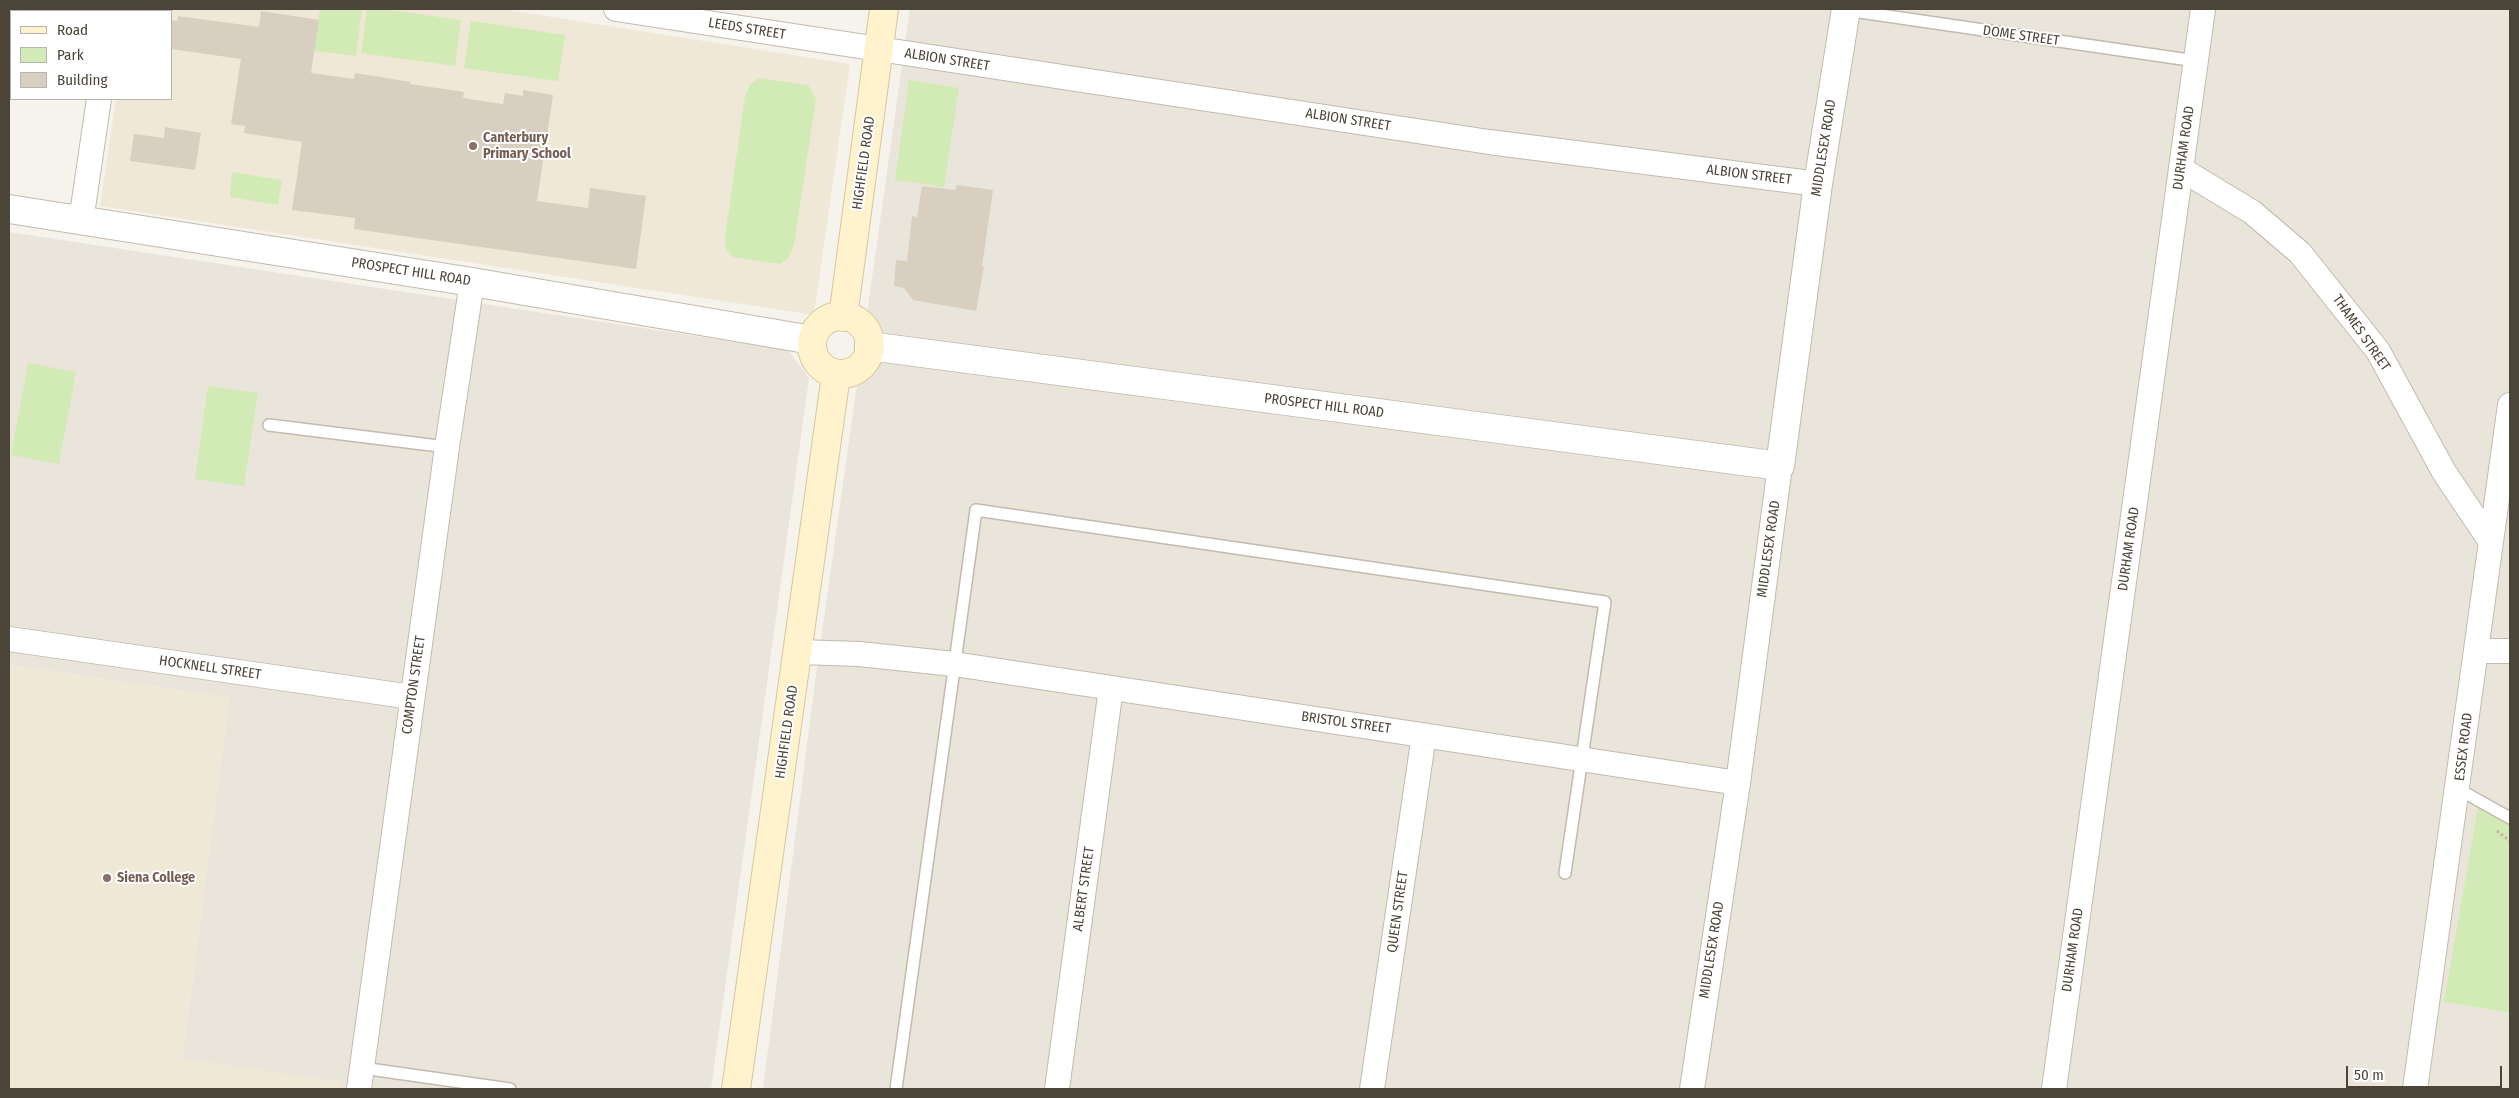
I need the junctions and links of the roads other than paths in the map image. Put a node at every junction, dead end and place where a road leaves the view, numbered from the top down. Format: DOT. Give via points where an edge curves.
graph roads {
  1 [pos="616,9"];
  2 [pos="884,9"];
  3 [pos="1846,9"];
  4 [pos="2203,9"];
  5 [pos="879,50"];
  6 [pos="2196,61"];
  7 [pos="99,100"];
  8 [pos="2182,169"];
  9 [pos="1818,184"];
  10 [pos="9,209"];
  11 [pos="82,221"];
  12 [pos="472,282"];
  13 [pos="843,317"];
  14 [pos="812,340"];
  15 [pos="869,346"];
  16 [pos="836,375"];
  17 [pos="2510,405"];
  18 [pos="269,425"];
  19 [pos="446,447"];
  20 [pos="1780,466"];
  21 [pos="2491,542"];
  22 [pos="9,638"];
  23 [pos="2476,651"];
  24 [pos="2510,651"];
  25 [pos="798,652"];
  26 [pos="954,664"];
  27 [pos="1111,688"];
  28 [pos="412,698"];
  29 [pos="1424,734"];
  30 [pos="1583,760"];
  31 [pos="1738,783"];
  32 [pos="2458,789"];
  33 [pos="2510,818"];
  34 [pos="1564,873"];
  35 [pos="360,1079"];
  36 [pos="510,1089"];
  37 [pos="736,1089"];
  38 [pos="896,1089"];
  39 [pos="1057,1089"];
  40 [pos="1372,1089"];
  41 [pos="1692,1089"];
  42 [pos="2054,1089"];
  43 [pos="2415,1089"];
  1 -- 5 [label="street, LEEDS STREET"];
  2 -- 5 [label="main road, HIGHFIELD ROAD"];
  3 -- 6 [label="lane, DOME STREET"];
  3 -- 9 [label="street, MIDDLESEX ROAD"];
  4 -- 6 [label="street, DURHAM ROAD"];
  5 -- 9 [label="street, ALBION STREET" via="1489,142"];
  5 -- 13 [label="main road, HIGHFIELD ROAD"];
  6 -- 8 [label="street, DURHAM ROAD"];
  7 -- 11 [label="street"];
  8 -- 21 [label="street, THAMES STREET" via="2252,212 2300,253 2378,352 2444,472"];
  8 -- 42 [label="street, DURHAM ROAD"];
  9 -- 20 [label="street, MIDDLESEX ROAD"];
  10 -- 11 [label="street, PROSPECT HILL ROAD"];
  11 -- 12 [label="street, PROSPECT HILL ROAD"];
  12 -- 14 [label="street, PROSPECT HILL ROAD"];
  12 -- 19 [label="street, COMPTON STREET"];
  13 -- 14 [label="main road" via="822,323"];
  13 -- 15 [label="main road" via="864,328"];
  14 -- 16 [label="main road" via="816,360"];
  15 -- 16 [label="main road" via="866,360 857,369"];
  15 -- 20 [label="street, PROSPECT HILL ROAD"];
  16 -- 25 [label="main road, HIGHFIELD ROAD"];
  17 -- 21 [label="street, ESSEX ROAD"];
  18 -- 19 [label="lane"];
  19 -- 28 [label="street, COMPTON STREET"];
  20 -- 31 [label="street, MIDDLESEX ROAD"];
  21 -- 23 [label="street, ESSEX ROAD"];
  22 -- 28 [label="street, HOCKNELL STREET"];
  23 -- 24 [label="street"];
  23 -- 32 [label="street, ESSEX ROAD"];
  25 -- 26 [label="street, BRISTOL STREET" via="859,654"];
  25 -- 37 [label="main road, HIGHFIELD ROAD"];
  26 -- 27 [label="street, BRISTOL STREET"];
  26 -- 30 [label="lane" via="976,510 1606,602"];
  26 -- 38 [label="lane"];
  27 -- 29 [label="street, BRISTOL STREET"];
  27 -- 39 [label="street, ALBERT STREET"];
  28 -- 35 [label="street, COMPTON STREET"];
  29 -- 30 [label="street, BRISTOL STREET"];
  29 -- 40 [label="street, QUEEN STREET"];
  30 -- 31 [label="street, BRISTOL STREET"];
  30 -- 34 [label="lane"];
  31 -- 41 [label="street, MIDDLESEX ROAD"];
  32 -- 33 [label="lane"];
  32 -- 43 [label="street, ESSEX ROAD"];
  35 -- 36 [label="lane"];
}
